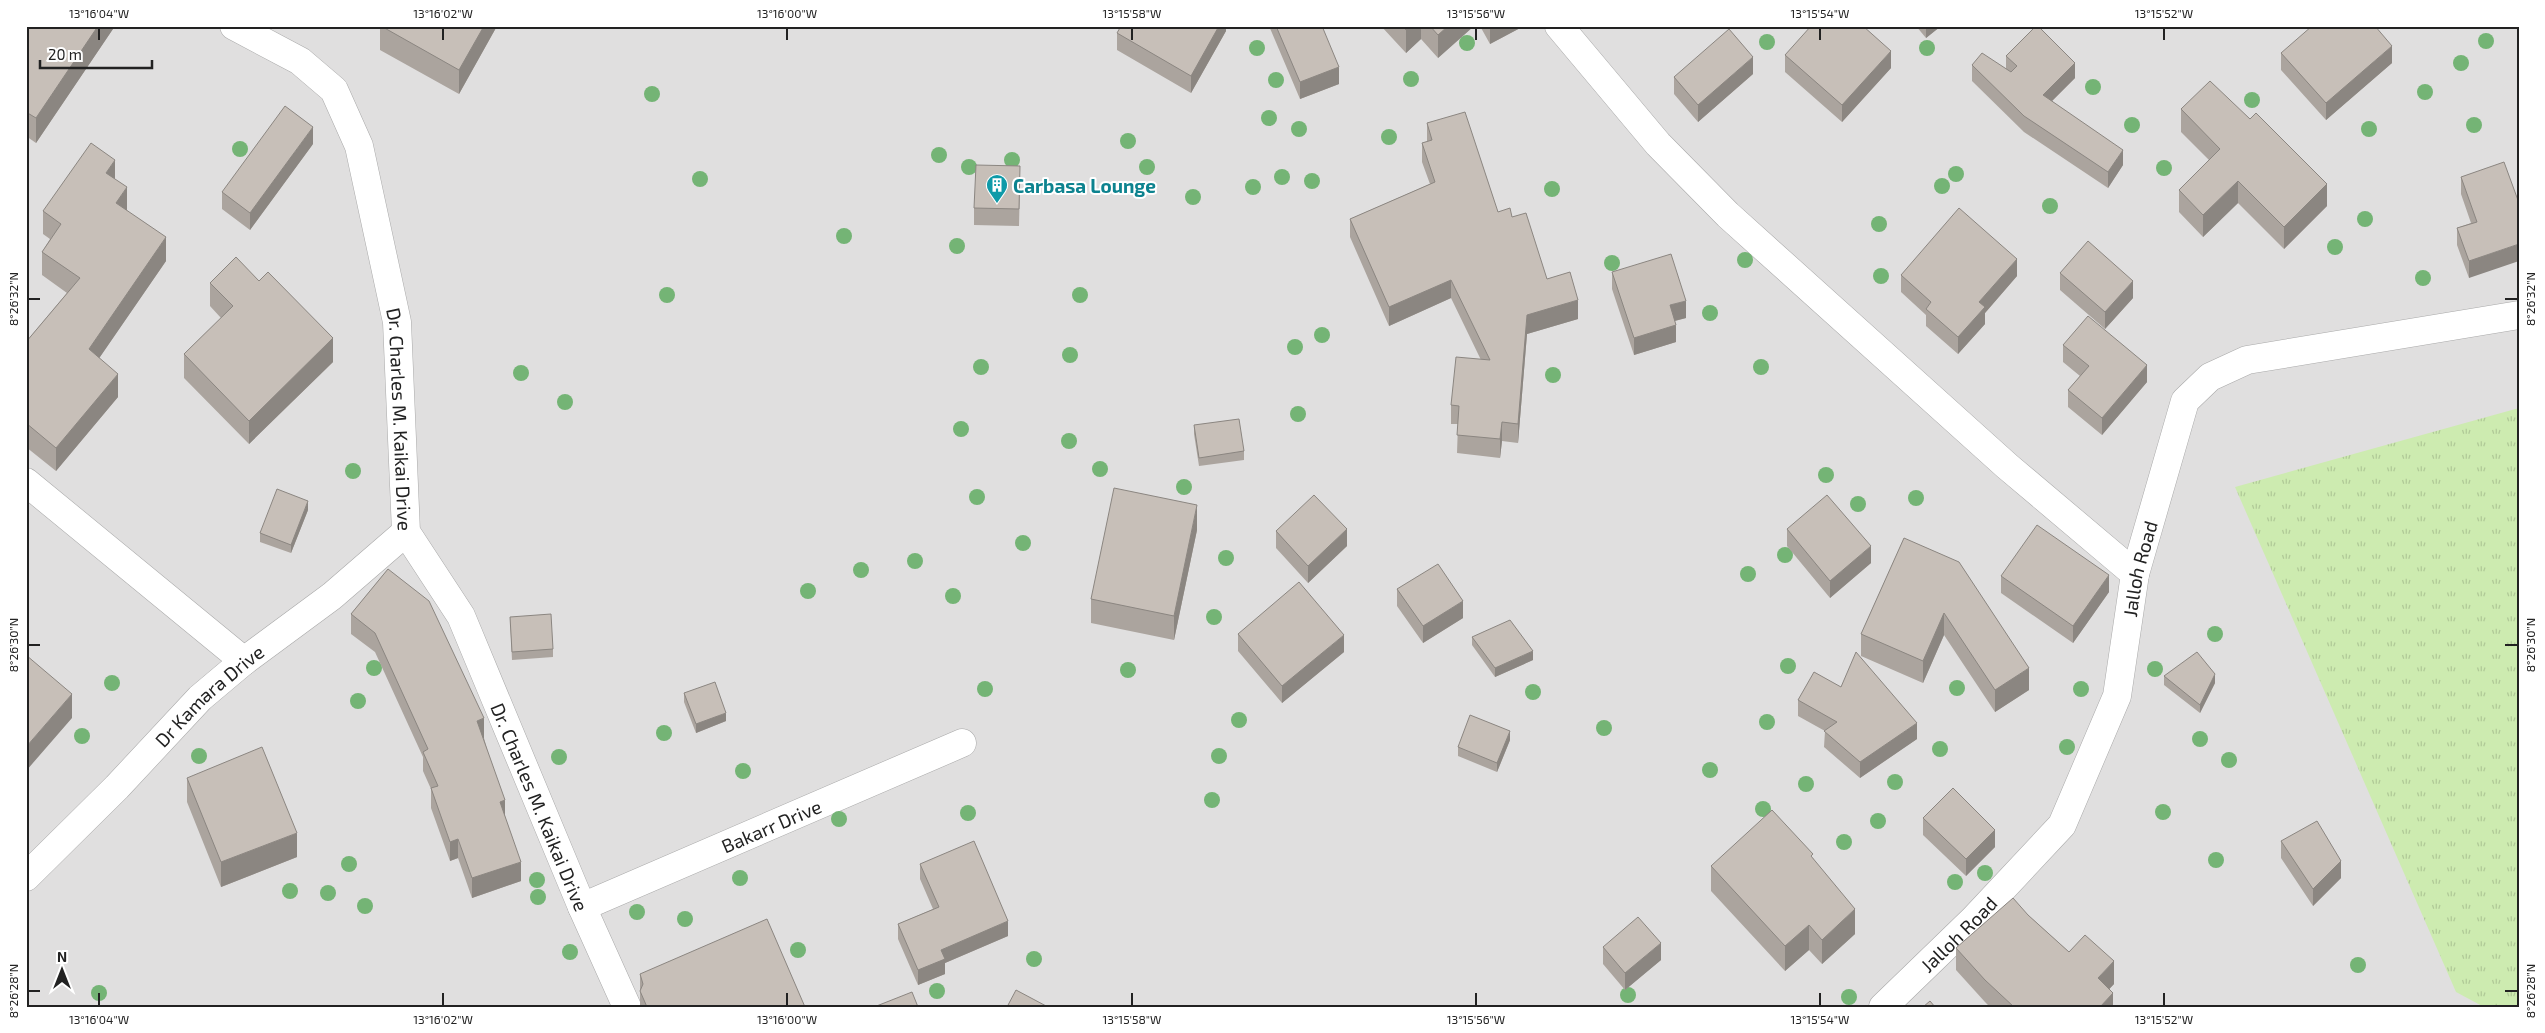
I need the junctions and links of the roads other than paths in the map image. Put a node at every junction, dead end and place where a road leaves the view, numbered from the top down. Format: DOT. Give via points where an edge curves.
graph roads {
  1 [pos="234,26"];
  2 [pos="1559,26"];
  3 [pos="2519,315"];
  4 [pos="26,482"];
  5 [pos="406,532"];
  6 [pos="2135,574"];
  7 [pos="244,661"];
  8 [pos="962,742"];
  9 [pos="26,877"];
  10 [pos="582,907"];
  11 [pos="627,1007"];
  12 [pos="1883,1007"];
  1 -- 5 [label="street, Dr. Charles M. Kaikai Drive" via="300,61 334,90 358,146 397,322"];
  2 -- 6 [label="street" via="1658,144 1728,215 2007,466"];
  3 -- 6 [label="street, Jalloh Road" via="2247,360 2210,377 2185,401"];
  4 -- 7 [label="street"];
  5 -- 7 [label="street, Dr Kamara Drive" via="332,596"];
  5 -- 10 [label="street, Dr. Charles M. Kaikai Drive" via="461,616"];
  6 -- 12 [label="street, Jalloh Road" via="2117,696 2062,825 1974,919"];
  7 -- 9 [label="street, Dr Kamara Drive" via="200,698 117,787"];
  8 -- 10 [label="street, Bakarr Drive"];
  10 -- 11 [label="street, Dr. Charles M. Kaikai Drive"];
}
